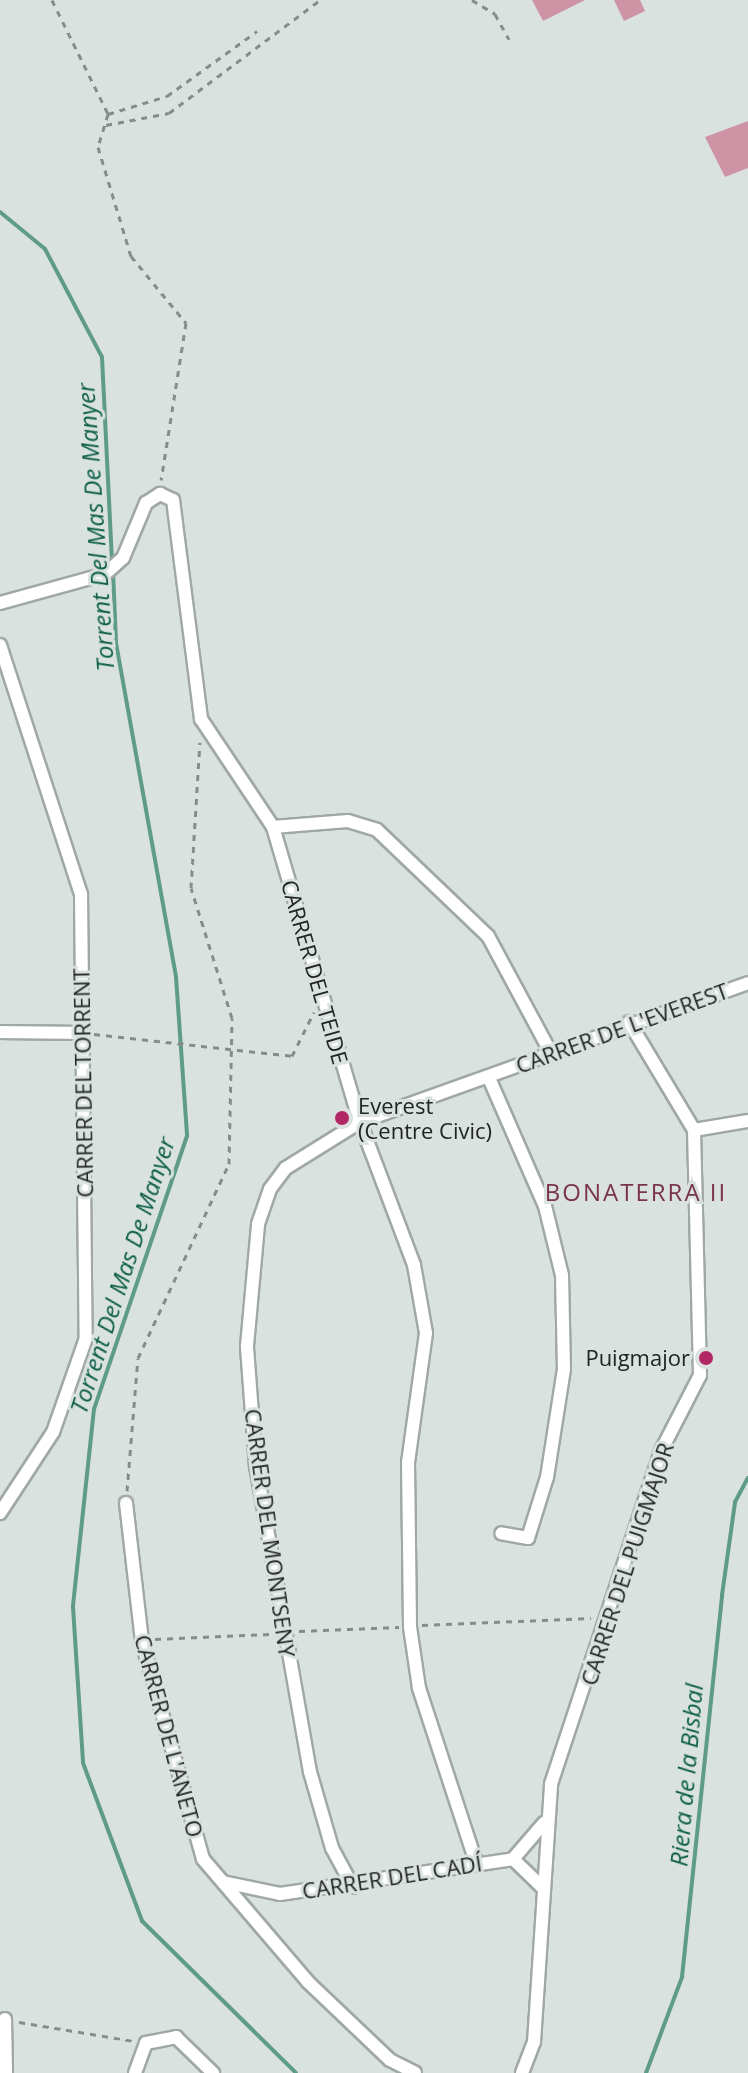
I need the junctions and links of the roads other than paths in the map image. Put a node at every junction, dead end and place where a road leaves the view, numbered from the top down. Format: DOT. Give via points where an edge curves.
graph roads {
  1 [pos="0,603"];
  2 [pos="0,645"];
  3 [pos="273,827"];
  4 [pos="748,983"];
  5 [pos="629,1022"];
  6 [pos="0,1032"];
  7 [pos="82,1033"];
  8 [pos="551,1053"];
  9 [pos="489,1078"];
  10 [pos="748,1121"];
  11 [pos="360,1122"];
  12 [pos="694,1130"];
  13 [pos="126,1503"];
  14 [pos="0,1513"];
  15 [pos="501,1533"];
  16 [pos="544,1823"];
  17 [pos="513,1859"];
  18 [pos="476,1862"];
  19 [pos="223,1882"];
  20 [pos="353,1887"];
  21 [pos="544,1889"];
  22 [pos="5,2019"];
  23 [pos="6,2073"];
  24 [pos="135,2073"];
  25 [pos="213,2073"];
  26 [pos="415,2073"];
  27 [pos="522,2073"];
  1 -- 3 [label="street, CARRER DEL TEIDE" via="105,574 122,560 146,503 160,494 173,500 201,719"];
  2 -- 7 [label="street, CARRER DEL TORRENT" via="81,894"];
  3 -- 8 [label="street" via="348,821 377,830 488,936"];
  3 -- 11 [label="street, CARRER DEL TEIDE"];
  4 -- 5 [label="street, CARRER DE L'EVEREST"];
  5 -- 8 [label="street, CARRER DE L'EVEREST"];
  5 -- 12 [label="street, CARRER DEL PUIGMAJOR"];
  6 -- 7 [label="street"];
  7 -- 14 [label="street, CARRER DEL TORRENT" via="86,1338 53,1432"];
  8 -- 9 [label="street, CARRER DE L'EVEREST"];
  9 -- 11 [label="street, CARRER DE L'EVEREST"];
  9 -- 15 [label="street" via="545,1206 562,1275 564,1369 547,1477 528,1538"];
  10 -- 12 [label="street"];
  11 -- 18 [label="street, CARRER DEL TEIDE" via="414,1265 426,1333 408,1462 410,1627 419,1688"];
  11 -- 20 [label="street, CARRER DEL MONTSENY" via="286,1168 258,1224 247,1346 282,1633 310,1772 332,1848"];
  12 -- 16 [label="street, CARRER DEL PUIGMAJOR" via="700,1375 662,1449"];
  13 -- 19 [label="street, CARRER DE L'ANETO" via="142,1642 203,1859"];
  16 -- 17 [label="street, CARRER DEL CADÍ"];
  16 -- 21 [label="street, CARRER DEL PUIGMAJOR"];
  17 -- 18 [label="street, CARRER DEL CADÍ"];
  17 -- 21 [label="street, CARRER DEL CADÍ"];
  18 -- 20 [label="street, CARRER DEL CADÍ"];
  19 -- 20 [label="street, CARRER DEL CADÍ" via="280,1894"];
  19 -- 26 [label="street, CARRER DE L'ANETO" via="308,1982 390,2060"];
  21 -- 27 [label="street, CARRER DEL PUIGMAJOR" via="534,2042"];
  22 -- 23 [label="street"];
  24 -- 25 [label="street" via="146,2043 176,2037"];
}
